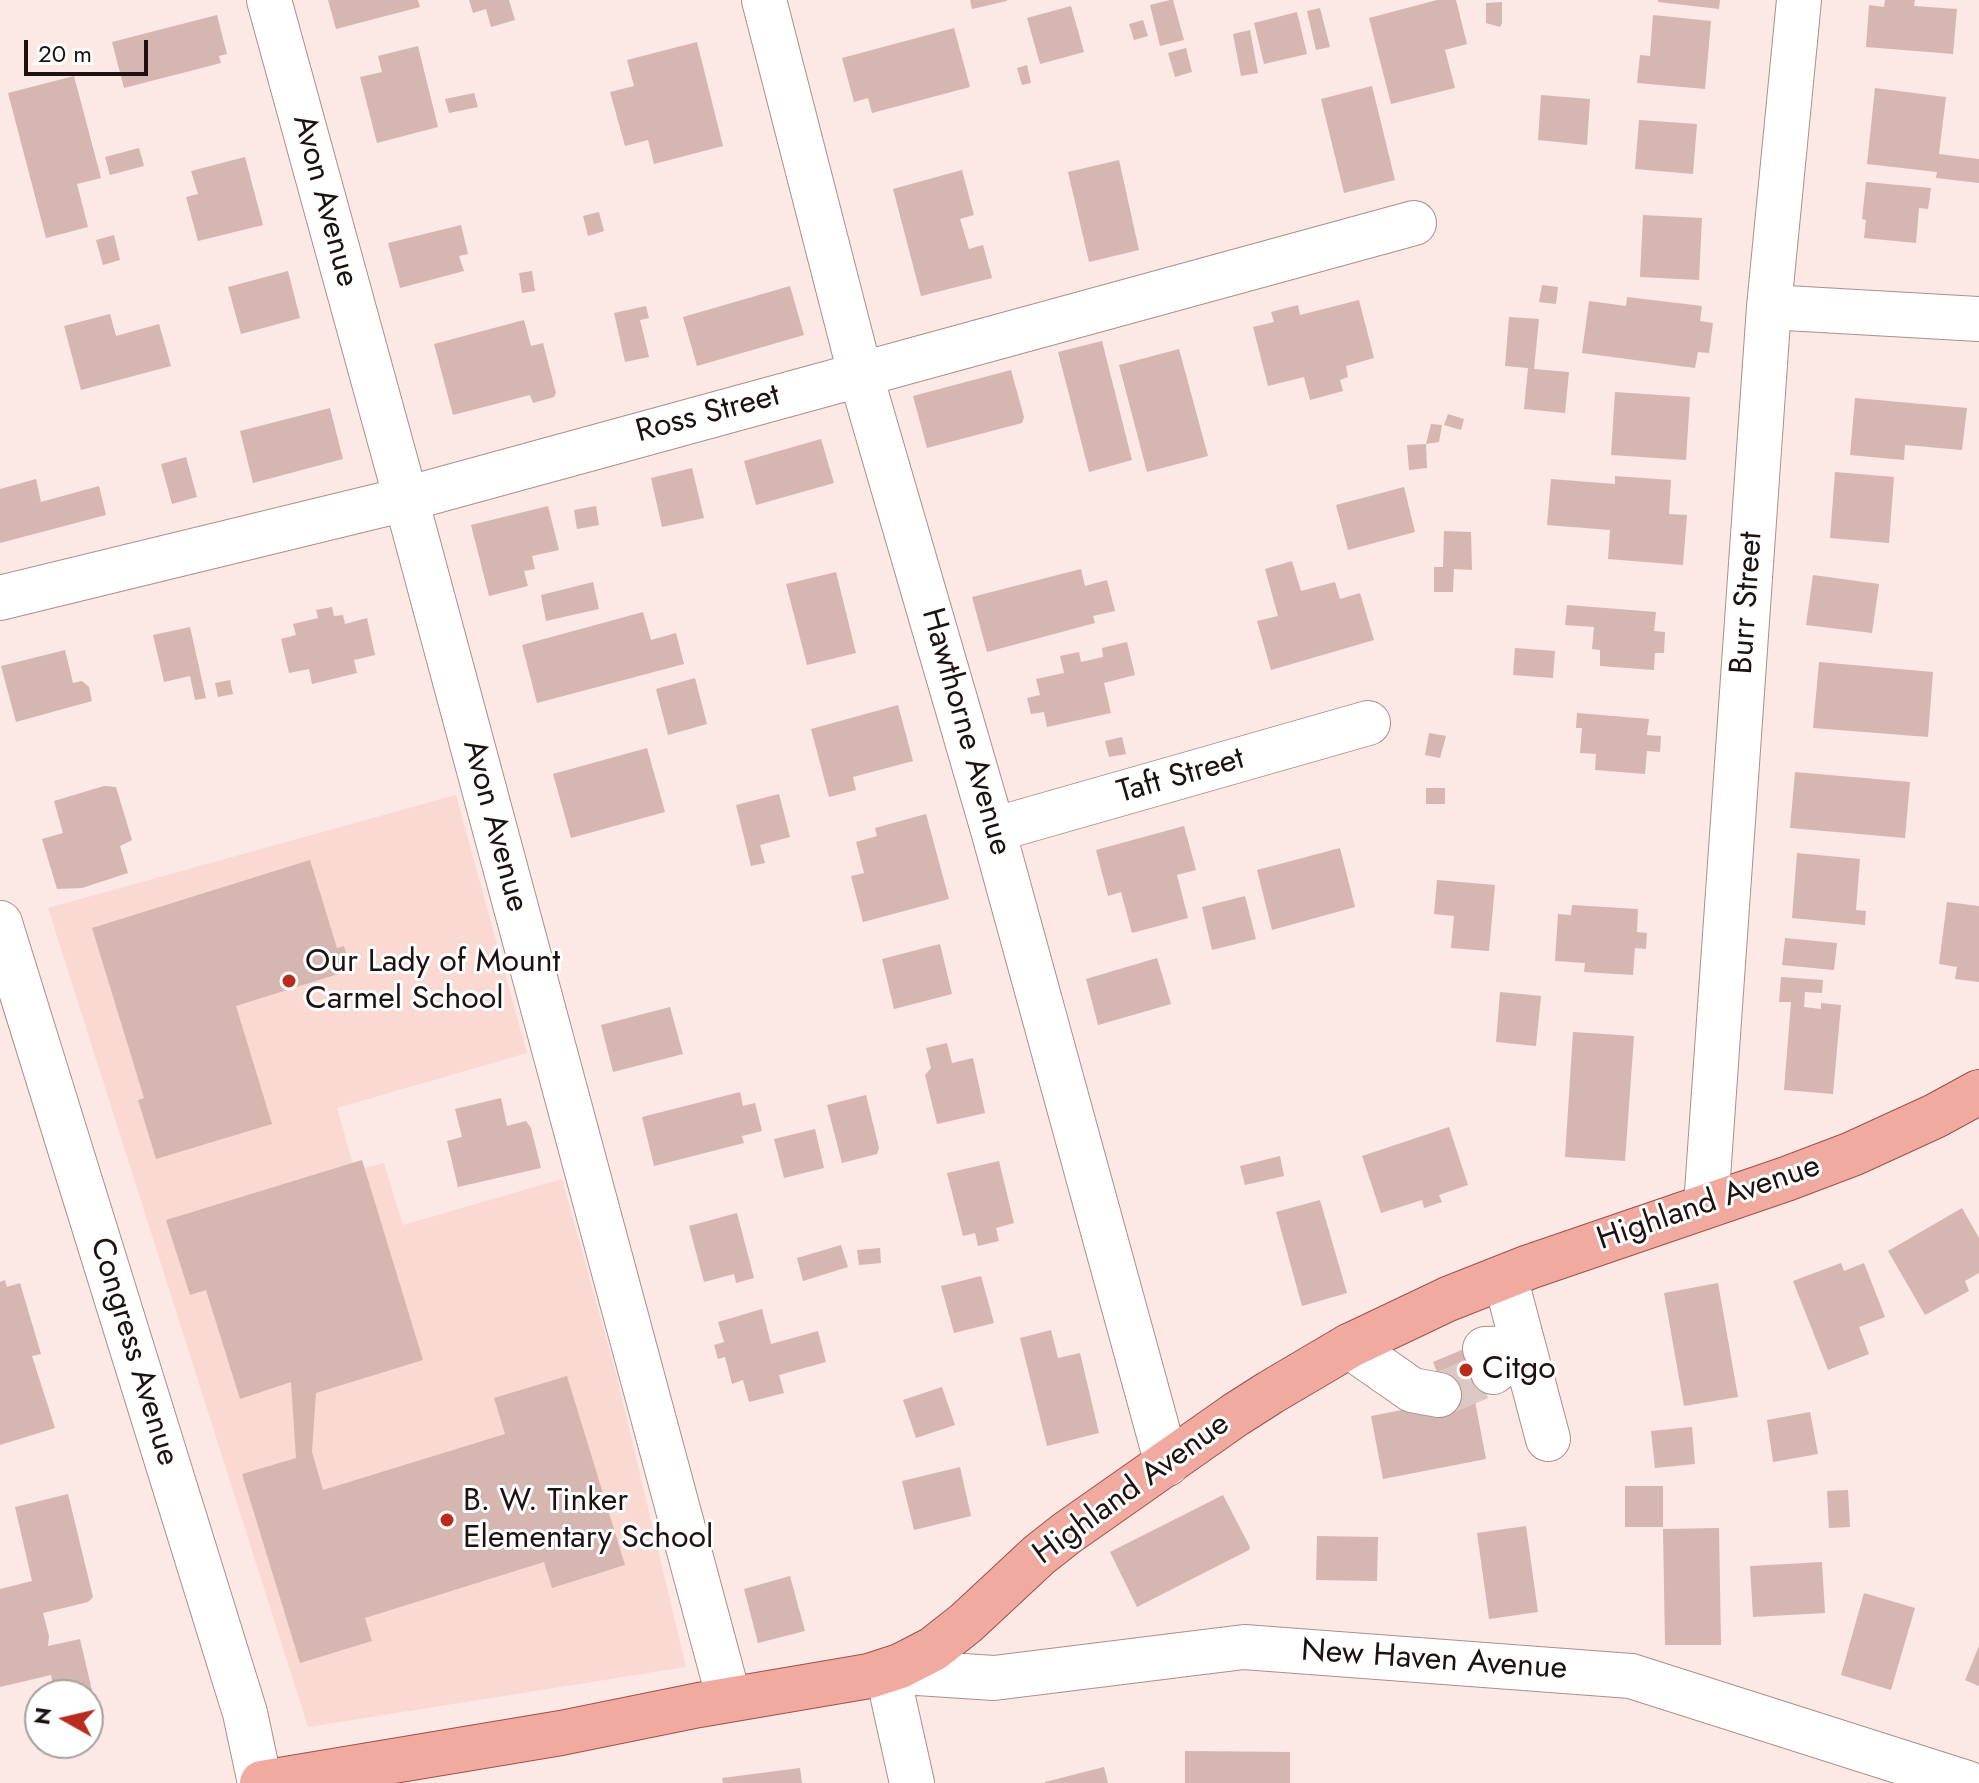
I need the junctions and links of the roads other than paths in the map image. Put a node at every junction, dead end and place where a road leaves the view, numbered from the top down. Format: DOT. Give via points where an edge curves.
graph roads {
  1 [pos="269,0"];
  2 [pos="764,0"];
  3 [pos="1799,0"];
  4 [pos="1414,223"];
  5 [pos="1769,307"];
  6 [pos="1979,319"];
  7 [pos="860,373"];
  8 [pos="406,499"];
  9 [pos="0,598"];
  10 [pos="1368,723"];
  11 [pos="993,830"];
  12 [pos="0,923"];
  13 [pos="1979,1092"];
  14 [pos="1706,1206"];
  15 [pos="1505,1277"];
  16 [pos="1349,1346"];
  17 [pos="1428,1386"];
  18 [pos="1548,1439"];
  19 [pos="1167,1464"];
  20 [pos="887,1671"];
  21 [pos="729,1699"];
  22 [pos="364,1775"];
  23 [pos="261,1783"];
  24 [pos="912,1783"];
  25 [pos="1967,1783"];
  1 -- 8 [label="street, Avon Avenue"];
  2 -- 7 [label="street, Hawthorne Avenue"];
  3 -- 5 [label="street, Burr Street"];
  4 -- 7 [label="street, Ross Street"];
  5 -- 6 [label="street"];
  5 -- 14 [label="street, Burr Street"];
  7 -- 8 [label="street, Ross Street"];
  7 -- 11 [label="street, Hawthorne Avenue"];
  8 -- 9 [label="street, Ross Street"];
  8 -- 21 [label="street, Avon Avenue"];
  10 -- 11 [label="street, Taft Street"];
  11 -- 19 [label="street, Hawthorne Avenue"];
  12 -- 23 [label="street, Congress Avenue" via="245,1713"];
  13 -- 14 [label="main road, Highland Avenue" via="1852,1154"];
  14 -- 15 [label="main road, Highland Avenue"];
  15 -- 16 [label="main road, Highland Avenue"];
  15 -- 18 [label="street" via="1500,1356"];
  16 -- 17 [label="street"];
  16 -- 19 [label="main road, Highland Avenue"];
  19 -- 20 [label="main road, Highland Avenue" via="1039,1555 933,1649"];
  20 -- 21 [label="main road, Highland Avenue"];
  20 -- 24 [label="street"];
  20 -- 25 [label="street, New Haven Avenue" via="994,1678 1244,1647 1631,1676"];
  21 -- 22 [label="main road, Highland Avenue"];
  22 -- 23 [label="main road, Highland Avenue"];
}
